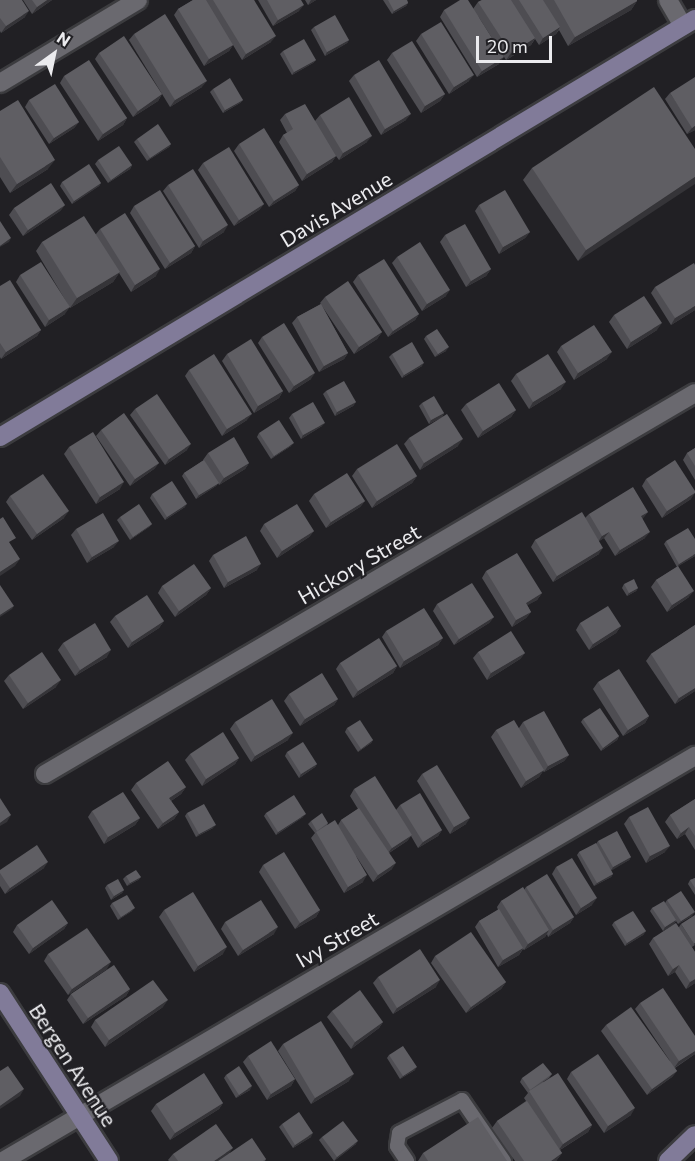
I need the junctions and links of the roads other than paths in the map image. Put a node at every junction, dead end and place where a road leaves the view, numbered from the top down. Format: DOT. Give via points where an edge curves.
graph roads {
  1 [pos="138,0"];
  2 [pos="668,0"];
  3 [pos="689,22"];
  4 [pos="0,83"];
  5 [pos="695,393"];
  6 [pos="0,437"];
  7 [pos="695,756"];
  8 [pos="45,774"];
  9 [pos="0,993"];
  10 [pos="79,1116"];
  11 [pos="695,1135"];
  12 [pos="3,1161"];
  13 [pos="109,1161"];
  14 [pos="407,1161"];
  15 [pos="504,1161"];
  16 [pos="668,1161"];
  1 -- 4 [label="street"];
  2 -- 3 [label="street"];
  3 -- 6 [label="street, Davis Avenue"];
  5 -- 8 [label="street, Hickory Street"];
  7 -- 10 [label="street, Ivy Street"];
  9 -- 10 [label="street, Bergen Avenue"];
  10 -- 12 [label="street, Ivy Street"];
  10 -- 13 [label="street, Bergen Avenue"];
  11 -- 16 [label="street"];
  14 -- 15 [label="lane" via="397,1146 399,1133 457,1100 468,1103"];
}
